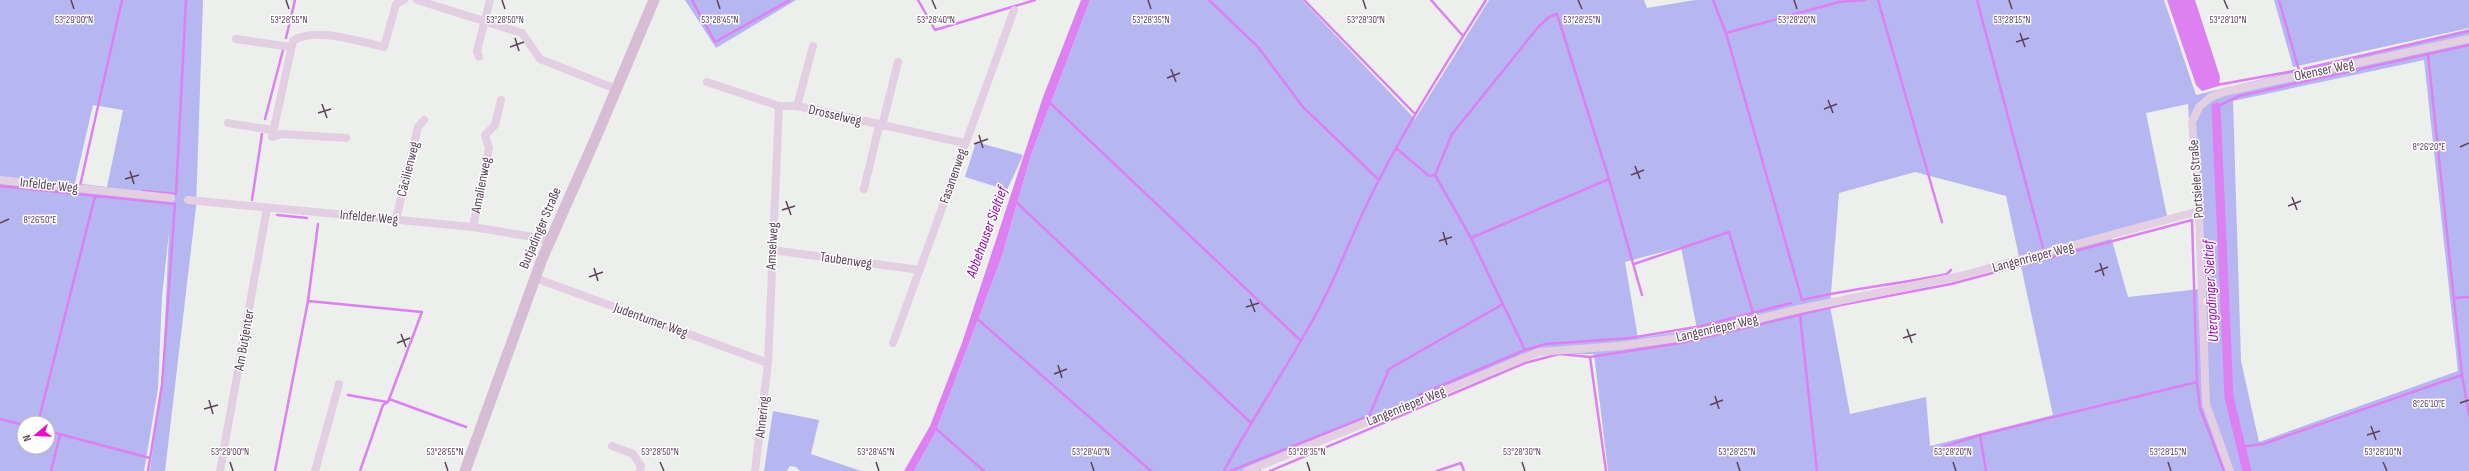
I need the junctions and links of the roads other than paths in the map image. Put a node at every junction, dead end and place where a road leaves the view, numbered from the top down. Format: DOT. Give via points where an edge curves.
graph roads {
  1 [pos="404,0"];
  2 [pos="417,0"];
  3 [pos="490,0"];
  4 [pos="654,0"];
  5 [pos="1014,10"];
  6 [pos="484,21"];
  7 [pos="236,39"];
  8 [pos="2469,39"];
  9 [pos="813,46"];
  10 [pos="291,48"];
  11 [pos="479,57"];
  12 [pos="898,62"];
  13 [pos="707,82"];
  14 [pos="616,89"];
  15 [pos="501,100"];
  16 [pos="779,106"];
  17 [pos="797,106"];
  18 [pos="424,120"];
  19 [pos="2192,122"];
  20 [pos="228,123"];
  21 [pos="881,126"];
  22 [pos="272,133"];
  23 [pos="346,138"];
  24 [pos="964,144"];
  25 [pos="0,180"];
  26 [pos="864,190"];
  27 [pos="171,198"];
  28 [pos="188,200"];
  29 [pos="267,208"];
  30 [pos="2199,211"];
  31 [pos="396,219"];
  32 [pos="473,227"];
  33 [pos="549,242"];
  34 [pos="772,250"];
  35 [pos="920,270"];
  36 [pos="535,278"];
  37 [pos="893,344"];
  38 [pos="768,363"];
  39 [pos="339,384"];
  40 [pos="612,446"];
  41 [pos="220,471"];
  42 [pos="315,471"];
  43 [pos="465,471"];
  44 [pos="640,471"];
  45 [pos="755,471"];
  46 [pos="1247,471"];
  47 [pos="2230,471"];
  1 -- 10 [label="street" via="396,4 384,47 324,34 298,37 293,41"];
  2 -- 6 [label="street"];
  3 -- 6 [label="street"];
  4 -- 14 [label="main road, Butjadinger Straße"];
  5 -- 24 [label="street, Fasanenweg"];
  6 -- 11 [label="street" via="477,51"];
  6 -- 14 [label="street" via="522,33 540,59"];
  7 -- 10 [label="street"];
  8 -- 19 [label="street, Okenser Weg" via="2224,92 2199,107"];
  9 -- 17 [label="street"];
  10 -- 22 [label="street"];
  12 -- 21 [label="street"];
  13 -- 16 [label="street, Drosselweg"];
  14 -- 33 [label="main road, Butjadinger Straße"];
  15 -- 32 [label="street, Amalienweg" via="495,126 485,135 489,148"];
  16 -- 17 [label="street, Drosselweg"];
  16 -- 34 [label="street, Amselweg"];
  17 -- 21 [label="street, Drosselweg"];
  18 -- 31 [label="street, Cäcilienweg" via="418,127"];
  19 -- 30 [label="street, Portsieler Straße"];
  20 -- 22 [label="street"];
  21 -- 24 [label="street, Drosselweg"];
  21 -- 26 [label="street"];
  22 -- 23 [label="street"];
  24 -- 35 [label="street, Fasanenweg"];
  25 -- 27 [label="street, Infelder Weg"];
  28 -- 29 [label="street, Infelder Weg"];
  29 -- 31 [label="street, Infelder Weg"];
  29 -- 41 [label="street, Am Butjenter"];
  30 -- 46 [label="street, Langenrieper Weg" via="1960,276 1799,309 1684,337 1619,346 1540,352"];
  30 -- 47 [label="street, Portsieler Straße" via="2206,404"];
  31 -- 32 [label="street, Infelder Weg"];
  32 -- 33 [label="street, Infelder Weg"];
  33 -- 36 [label="main road, Butjadinger Straße"];
  34 -- 35 [label="street, Taubenweg"];
  34 -- 38 [label="street, Amselweg"];
  35 -- 37 [label="street, Fasanenweg"];
  36 -- 38 [label="street, Judentumer Weg"];
  36 -- 43 [label="main road, Butjadinger Straße"];
  38 -- 45 [label="street, Ahnering"];
  39 -- 42 [label="street"];
  40 -- 44 [label="street" via="633,454 641,466"];
}
